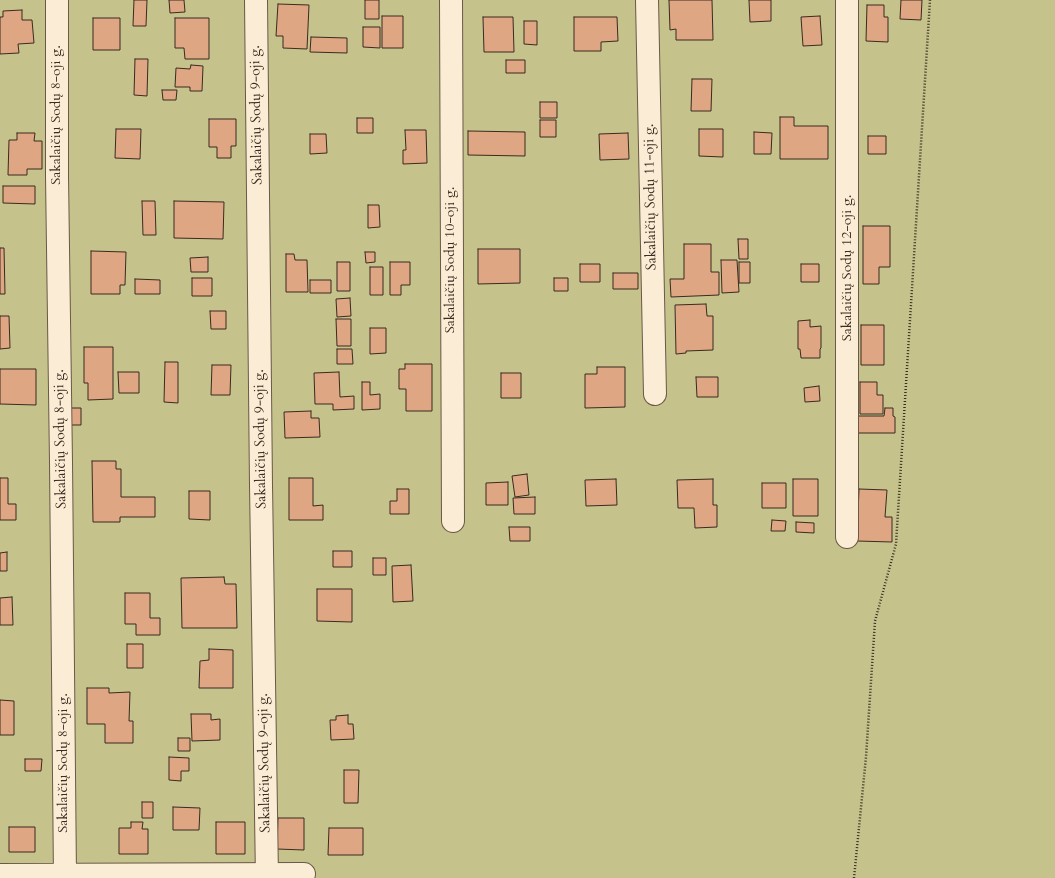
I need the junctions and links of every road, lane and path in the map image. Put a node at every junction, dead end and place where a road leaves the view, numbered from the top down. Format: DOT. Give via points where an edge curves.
graph roads {
  1 [pos="57,0"];
  2 [pos="256,0"];
  3 [pos="451,0"];
  4 [pos="647,0"];
  5 [pos="847,0"];
  6 [pos="930,0"];
  7 [pos="655,394"];
  8 [pos="453,521"];
  9 [pos="847,537"];
  10 [pos="304,874"];
  11 [pos="0,875"];
  12 [pos="65,877"];
  13 [pos="267,877"];
  14 [pos="854,878"];
  1 -- 12 [label="street, Sakalaičių Sodų 8-oji g." via="56,176"];
  2 -- 13 [label="street, Sakalaičių Sodų 9-oji g."];
  3 -- 8 [label="street, Sakalaičių Sodų 10-oji g."];
  4 -- 7 [label="street, Sakalaičių Sodų 11-oji g."];
  5 -- 9 [label="street, Sakalaičių Sodų 12-oji g."];
  6 -- 14 [label="path" via="896,544 876,621"];
  10 -- 13 [label="street"];
  11 -- 12 [label="street"];
  12 -- 13 [label="street"];
}
